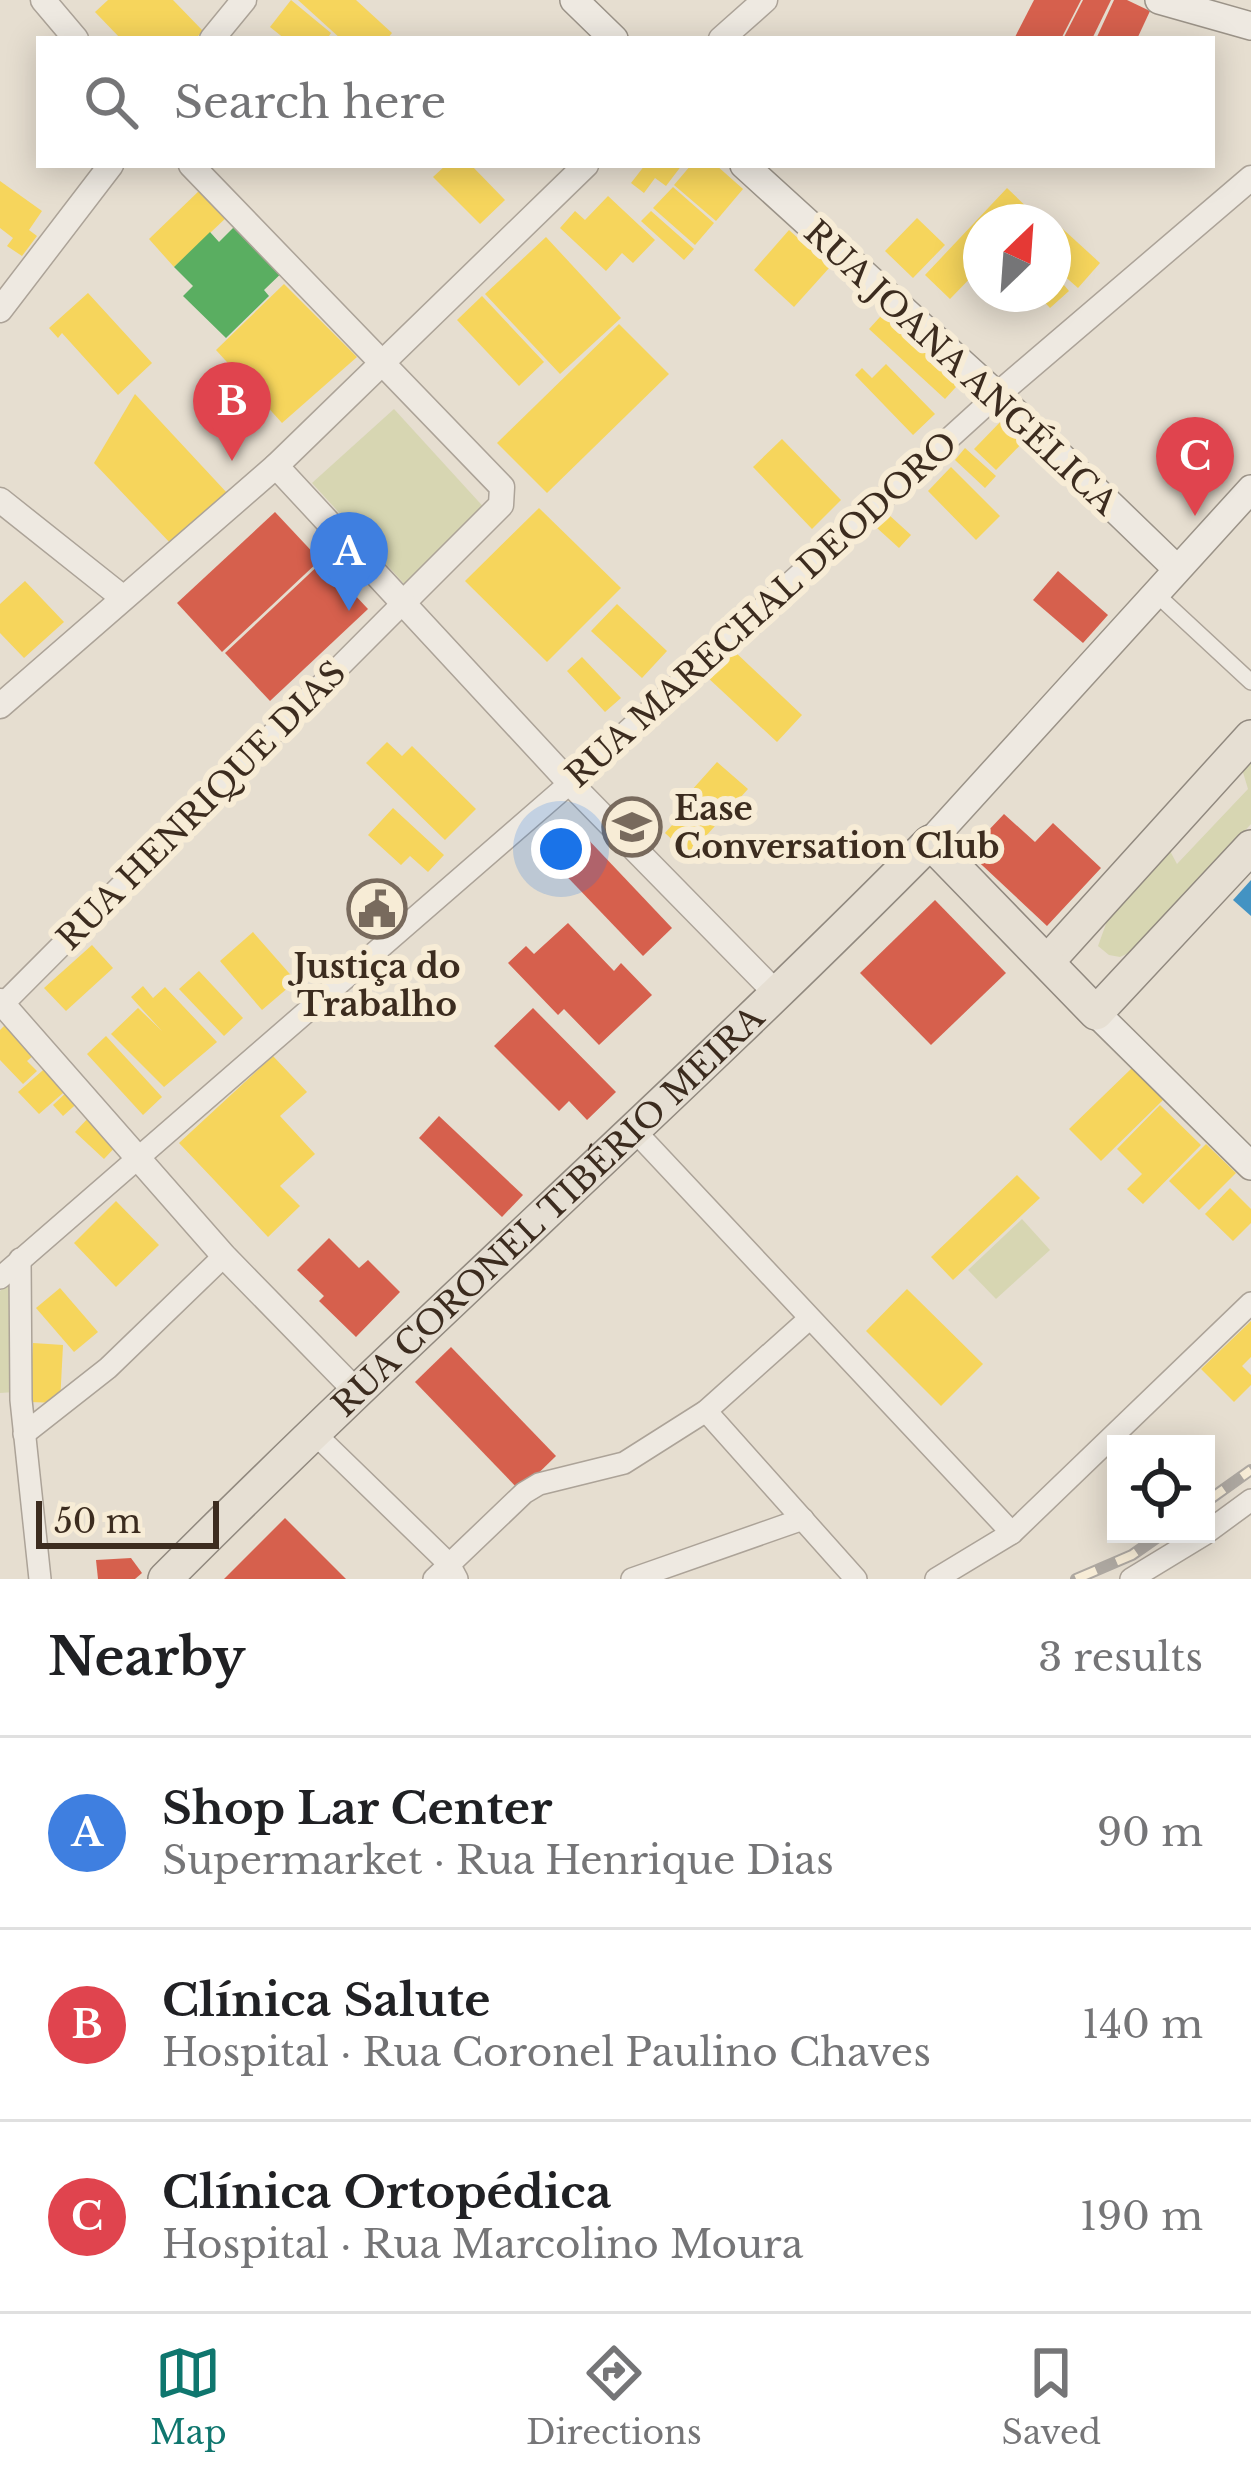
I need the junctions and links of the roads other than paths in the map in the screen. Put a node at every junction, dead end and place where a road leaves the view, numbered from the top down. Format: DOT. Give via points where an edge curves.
graph roads {
  1 [pos="43,0"];
  2 [pos="244,0"];
  3 [pos="574,0"];
  4 [pos="765,0"];
  5 [pos="1159,0"];
  6 [pos="1251,26"];
  7 [pos="73,36"];
  8 [pos="214,36"];
  9 [pos="611,36"];
  10 [pos="724,36"];
  11 [pos="109,168"];
  12 [pos="193,168"];
  13 [pos="583,168"];
  14 [pos="747,168"];
  15 [pos="1251,178"];
  16 [pos="0,310"];
  17 [pos="382,362"];
  18 [pos="997,395"];
  19 [pos="276,466"];
  20 [pos="1251,489"];
  21 [pos="0,500"];
  22 [pos="1178,569"];
  23 [pos="1155,593"];
  24 [pos="122,597"];
  25 [pos="402,604"];
  26 [pos="1251,682"];
  27 [pos="0,706"];
  28 [pos="1251,736"];
  29 [pos="570,783"];
  30 [pos="930,842"];
  31 [pos="1251,847"];
  32 [pos="1048,961"];
  33 [pos="777,994"];
  34 [pos="1,1004"];
  35 [pos="1096,1013"];
  36 [pos="633,1129"];
  37 [pos="138,1155"];
  38 [pos="1251,1166"];
  39 [pos="224,1256"];
  40 [pos="20,1259"];
  41 [pos="0,1278"];
  42 [pos="1251,1303"];
  43 [pos="809,1319"];
  44 [pos="356,1391"];
  45 [pos="10,1401"];
  46 [pos="706,1411"];
  47 [pos="312,1431"];
  48 [pos="24,1434"];
  49 [pos="1251,1500"];
  50 [pos="802,1519"];
  51 [pos="1215,1527"];
  52 [pos="1012,1532"];
  53 [pos="1191,1543"];
  54 [pos="975,1556"];
  55 [pos="447,1574"];
  56 [pos="40,1579"];
  57 [pos="165,1579"];
  58 [pos="632,1579"];
  59 [pos="856,1579"];
  60 [pos="936,1579"];
  61 [pos="982,1579"];
  62 [pos="1131,1579"];
  1 -- 7 [label="street"];
  2 -- 8 [label="street"];
  3 -- 9 [label="main road"];
  4 -- 10 [label="street"];
  5 -- 6 [label="main road"];
  11 -- 16 [label="street"];
  12 -- 17 [label="street"];
  13 -- 17 [label="street"];
  14 -- 18 [label="main road, RUA JOANA ANGÉLICA"];
  15 -- 18 [label="street, RUA MARECHAL DEODORO"];
  17 -- 19 [label="street"];
  17 -- 25 [label="street" via="505,495"];
  18 -- 22 [label="main road, RUA JOANA ANGÉLICA"];
  18 -- 29 [label="street, RUA MARECHAL DEODORO"];
  19 -- 24 [label="street"];
  19 -- 25 [label="street"];
  20 -- 22 [label="main road"];
  21 -- 24 [label="street"];
  22 -- 23 [label="main road"];
  23 -- 26 [label="street"];
  23 -- 30 [label="main road"];
  24 -- 27 [label="street"];
  25 -- 29 [label="street"];
  25 -- 34 [label="street, RUA HENRIQUE DIAS"];
  28 -- 32 [label="main road"];
  29 -- 33 [label="street"];
  29 -- 37 [label="street, RUA MARECHAL DEODORO"];
  30 -- 32 [label="main road"];
  30 -- 33 [label="main road, RUA CORONEL TIBÉRIO MEIRA"];
  31 -- 35 [label="main road"];
  32 -- 35 [label="main road"];
  33 -- 36 [label="main road, RUA CORONEL TIBÉRIO MEIRA"];
  34 -- 37 [label="street"];
  35 -- 38 [label="main road"];
  36 -- 43 [label="street"];
  36 -- 44 [label="main road, RUA CORONEL TIBÉRIO MEIRA"];
  37 -- 39 [label="street"];
  37 -- 40 [label="street, RUA MARECHAL DEODORO"];
  39 -- 44 [label="street"];
  39 -- 48 [label="street" via="109,1368"];
  40 -- 41 [label="street, RUA MARECHAL DEODORO"];
  40 -- 45 [label="street"];
  42 -- 52 [label="street"];
  43 -- 46 [label="street"];
  43 -- 52 [label="street"];
  44 -- 47 [label="main road, RUA CORONEL TIBÉRIO MEIRA"];
  45 -- 48 [label="street"];
  46 -- 50 [label="street"];
  46 -- 55 [label="street" via="624,1463 524,1492"];
  47 -- 55 [label="street"];
  47 -- 57 [label="main road, RUA CORONEL TIBÉRIO MEIRA"];
  48 -- 56 [label="street"];
  49 -- 51 [label="street"];
  50 -- 58 [label="street"];
  50 -- 59 [label="street"];
  52 -- 54 [label="street"];
  53 -- 62 [label="street"];
  54 -- 60 [label="street"];
  54 -- 61 [label="street"];
}
